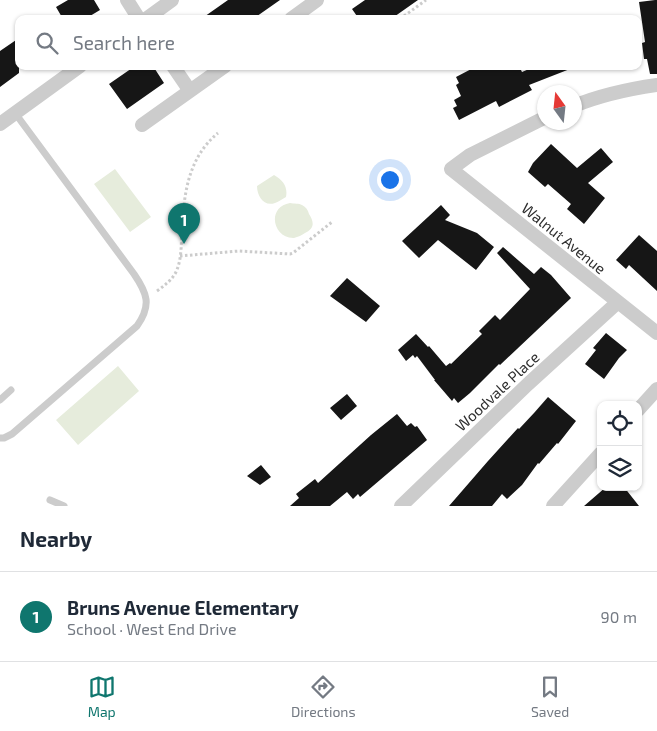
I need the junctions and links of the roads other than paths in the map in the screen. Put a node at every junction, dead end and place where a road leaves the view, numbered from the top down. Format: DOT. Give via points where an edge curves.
graph roads {
  1 [pos="128,0"];
  2 [pos="172,0"];
  3 [pos="317,0"];
  4 [pos="137,15"];
  5 [pos="151,15"];
  6 [pos="296,15"];
  7 [pos="74,70"];
  8 [pos="176,70"];
  9 [pos="219,70"];
  10 [pos="657,85"];
  11 [pos="190,91"];
  12 [pos="582,103"];
  13 [pos="15,113"];
  14 [pos="537,122"];
  15 [pos="0,124"];
  16 [pos="142,125"];
  17 [pos="618,302"];
  18 [pos="657,333"];
  19 [pos="11,390"];
  20 [pos="657,390"];
  21 [pos="0,400"];
  22 [pos="642,406"];
  23 [pos="0,438"];
  24 [pos="597,456"];
  25 [pos="50,500"];
  26 [pos="64,506"];
  27 [pos="401,506"];
  28 [pos="553,506"];
  1 -- 4 [label="street"];
  2 -- 5 [label="street"];
  3 -- 6 [label="street"];
  7 -- 13 [label="street"];
  8 -- 11 [label="street"];
  9 -- 11 [label="street"];
  10 -- 12 [label="street"];
  11 -- 16 [label="street"];
  13 -- 15 [label="street"];
  13 -- 23 [label="lane" via="134,274 144,289 146,308 137,326 12,434"];
  14 -- 17 [label="street, Walnut Avenue" via="470,155 451,169"];
  17 -- 18 [label="street, Walnut Avenue"];
  17 -- 27 [label="street, Woodvale Place"];
  19 -- 21 [label="lane"];
  20 -- 22 [label="street"];
  24 -- 28 [label="street"];
  25 -- 26 [label="lane"];
}
